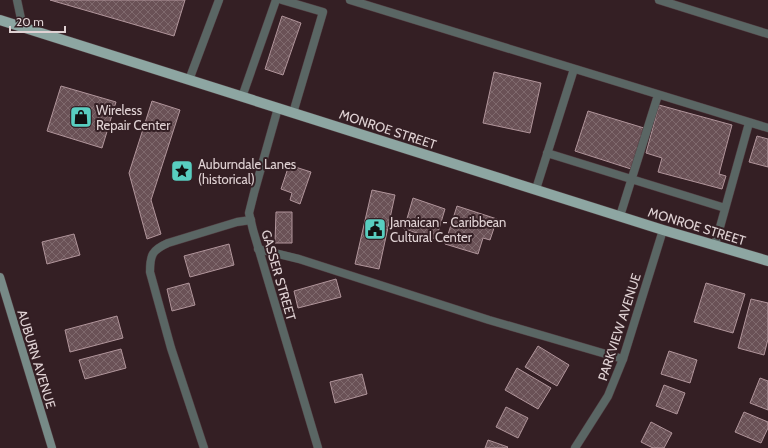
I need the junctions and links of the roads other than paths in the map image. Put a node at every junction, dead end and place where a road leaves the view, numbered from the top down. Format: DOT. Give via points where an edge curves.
graph roads {
  1 [pos="16,0"];
  2 [pos="218,0"];
  3 [pos="276,0"];
  4 [pos="282,0"];
  5 [pos="350,0"];
  6 [pos="659,0"];
  7 [pos="0,20"];
  8 [pos="23,28"];
  9 [pos="768,34"];
  10 [pos="574,69"];
  11 [pos="189,80"];
  12 [pos="658,95"];
  13 [pos="242,97"];
  14 [pos="278,108"];
  15 [pos="293,113"];
  16 [pos="749,123"];
  17 [pos="768,128"];
  18 [pos="547,152"];
  19 [pos="632,179"];
  20 [pos="536,189"];
  21 [pos="725,208"];
  22 [pos="620,216"];
  23 [pos="251,220"];
  24 [pos="663,230"];
  25 [pos="715,245"];
  26 [pos="258,249"];
  27 [pos="768,261"];
  28 [pos="0,276"];
  29 [pos="623,358"];
  30 [pos="52,448"];
  31 [pos="204,448"];
  32 [pos="318,448"];
  33 [pos="575,448"];
  1 -- 8 [label="street"];
  2 -- 11 [label="street"];
  3 -- 13 [label="street"];
  4 -- 15 [label="street" via="323,12"];
  5 -- 10 [label="street"];
  6 -- 9 [label="street"];
  7 -- 8 [label="main road, MONROE STREET"];
  8 -- 11 [label="main road, MONROE STREET"];
  10 -- 12 [label="street"];
  10 -- 18 [label="street"];
  11 -- 13 [label="main road, MONROE STREET"];
  12 -- 16 [label="street"];
  12 -- 19 [label="street"];
  13 -- 14 [label="main road, MONROE STREET"];
  14 -- 15 [label="main road, MONROE STREET"];
  14 -- 23 [label="street, GASSER STREET" via="249,213"];
  15 -- 20 [label="main road, MONROE STREET"];
  16 -- 17 [label="street"];
  16 -- 21 [label="street"];
  18 -- 19 [label="street"];
  18 -- 20 [label="street"];
  19 -- 21 [label="street"];
  19 -- 22 [label="street"];
  20 -- 22 [label="main road, MONROE STREET"];
  21 -- 25 [label="street"];
  22 -- 24 [label="main road, MONROE STREET"];
  23 -- 26 [label="street, GASSER STREET"];
  23 -- 31 [label="street" via="164,245 153,252 150,261 150,272 171,348"];
  24 -- 25 [label="main road, MONROE STREET"];
  24 -- 29 [label="street, PARKVIEW AVENUE"];
  25 -- 27 [label="main road, MONROE STREET"];
  26 -- 29 [label="street"];
  26 -- 32 [label="street, GASSER STREET"];
  28 -- 30 [label="street, AUBURN AVENUE"];
  29 -- 33 [label="street, PARKVIEW AVENUE" via="608,396"];
}
